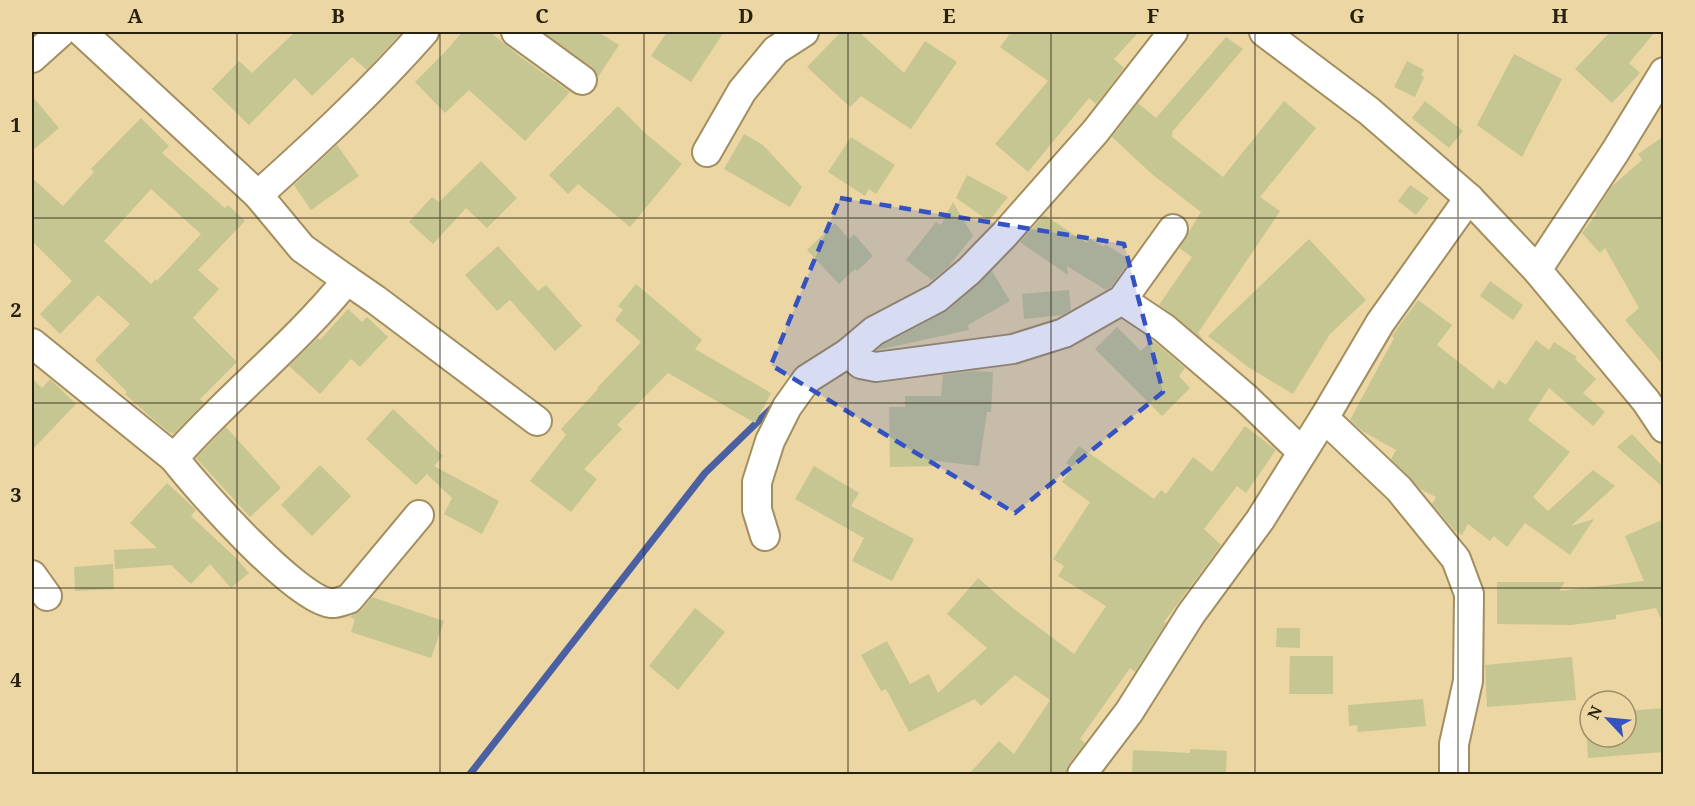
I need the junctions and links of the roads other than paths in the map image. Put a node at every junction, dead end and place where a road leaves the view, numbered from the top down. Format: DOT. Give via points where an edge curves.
graph roads {
  1 [pos="60,32"];
  2 [pos="82,32"];
  3 [pos="424,32"];
  4 [pos="516,32"];
  5 [pos="804,32"];
  6 [pos="1173,32"];
  7 [pos="1264,32"];
  8 [pos="32,58"];
  9 [pos="1664,72"];
  10 [pos="582,80"];
  11 [pos="707,152"];
  12 [pos="258,195"];
  13 [pos="1468,198"];
  14 [pos="1173,229"];
  15 [pos="1537,270"];
  16 [pos="347,280"];
  17 [pos="1122,300"];
  18 [pos="32,344"];
  19 [pos="848,353"];
  20 [pos="1655,396"];
  21 [pos="1324,418"];
  22 [pos="537,421"];
  23 [pos="1664,428"];
  24 [pos="1302,452"];
  25 [pos="174,458"];
  26 [pos="418,515"];
  27 [pos="765,536"];
  28 [pos="1082,774"];
  29 [pos="1454,774"];
  1 -- 8 [label="street"];
  2 -- 12 [label="street"];
  3 -- 12 [label="street" via="340,121"];
  4 -- 10 [label="street"];
  5 -- 11 [label="street" via="776,50 742,91"];
  6 -- 19 [label="street" via="1095,132 1005,236 937,298 874,331"];
  7 -- 13 [label="street" via="1369,111"];
  9 -- 15 [label="street"];
  12 -- 16 [label="street" via="302,248"];
  13 -- 15 [label="street"];
  13 -- 21 [label="street" via="1380,323"];
  14 -- 17 [label="street"];
  15 -- 20 [label="street"];
  16 -- 22 [label="street"];
  16 -- 25 [label="street" via="329,303"];
  17 -- 19 [label="street" via="1064,333 1013,349 876,368 861,364"];
  17 -- 24 [label="street" via="1164,328"];
  18 -- 25 [label="street"];
  19 -- 27 [label="street" via="807,379 770,441 758,482 757,510"];
  20 -- 23 [label="street"];
  21 -- 24 [label="street"];
  21 -- 29 [label="street" via="1399,489 1456,559 1469,594 1468,681 1454,744"];
  24 -- 28 [label="street" via="1129,712"];
  25 -- 26 [label="street" via="267,561 316,598 331,603 349,599"];
}
